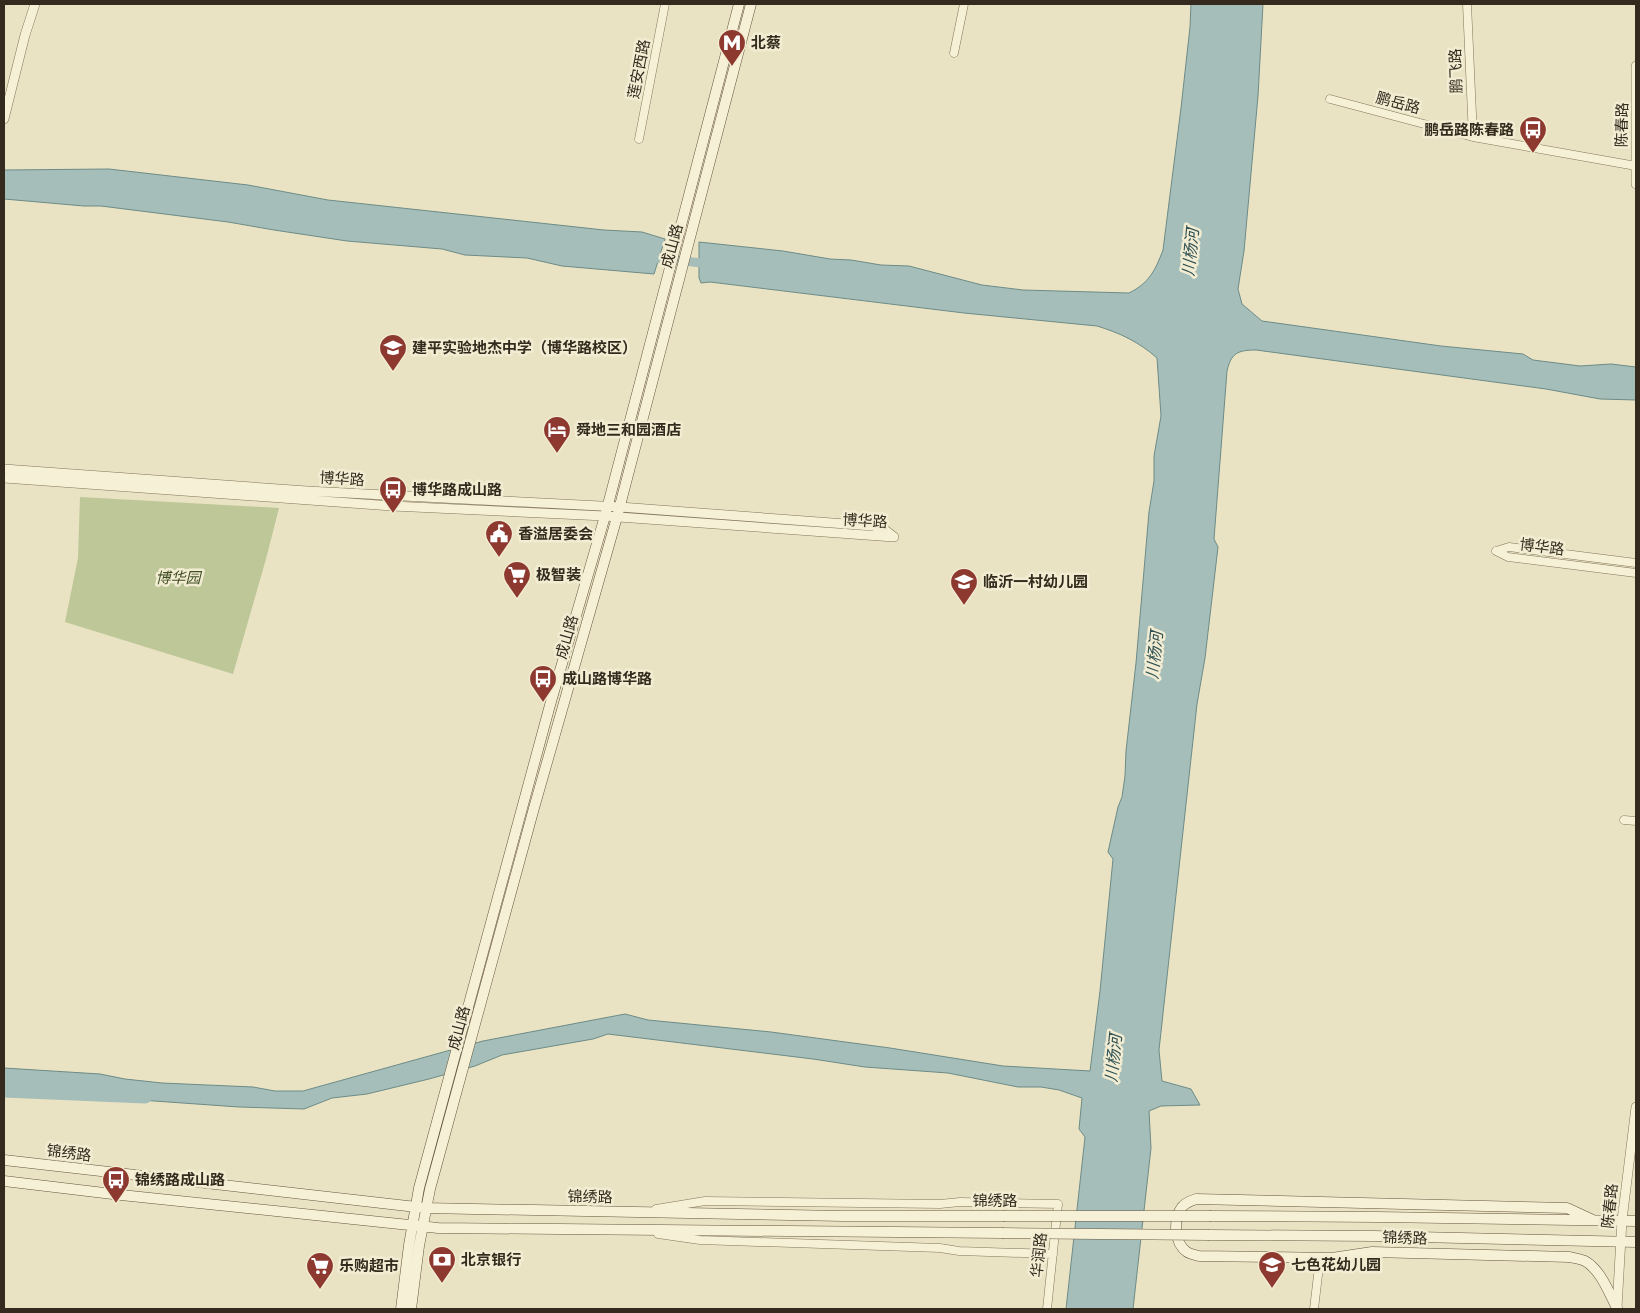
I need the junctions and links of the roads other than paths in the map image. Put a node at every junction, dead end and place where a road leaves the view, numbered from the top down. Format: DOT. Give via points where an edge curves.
graph roads {
  1 [pos="35,4"];
  2 [pos="665,4"];
  3 [pos="739,4"];
  4 [pos="751,4"];
  5 [pos="964,4"];
  6 [pos="1467,4"];
  7 [pos="954,53"];
  8 [pos="1636,66"];
  9 [pos="1330,99"];
  10 [pos="4,119"];
  11 [pos="1473,137"];
  12 [pos="639,140"];
  13 [pos="1636,166"];
  14 [pos="1636,184"];
  15 [pos="686,231"];
  16 [pos="670,291"];
  17 [pos="4,469"];
  18 [pos="4,478"];
  19 [pos="606,511"];
  20 [pos="618,512"];
  21 [pos="1636,563"];
  22 [pos="1636,572"];
  23 [pos="1624,820"];
  24 [pos="1636,821"];
  25 [pos="1636,1107"];
  26 [pos="4,1160"];
  27 [pos="4,1181"];
  28 [pos="420,1208"];
  29 [pos="637,1212"];
  30 [pos="1593,1220"];
  31 [pos="1622,1220"];
  32 [pos="1636,1221"];
  33 [pos="417,1226"];
  34 [pos="634,1230"];
  35 [pos="1620,1241"];
  36 [pos="1636,1242"];
  37 [pos="1052,1254"];
  38 [pos="1320,1258"];
  39 [pos="401,1309"];
  40 [pos="411,1309"];
  41 [pos="1047,1309"];
  42 [pos="1314,1309"];
  43 [pos="1617,1309"];
  1 -- 10 [label="street"];
  2 -- 12 [label="street, 莲安西路"];
  3 -- 15 [label="main road, 成山路"];
  4 -- 15 [label="main road, 成山路"];
  5 -- 7 [label="street"];
  6 -- 11 [label="street, 鹏飞路"];
  8 -- 13 [label="street, 陈春路"];
  9 -- 11 [label="street, 鹏岳路"];
  11 -- 13 [label="street, 鹏岳路"];
  13 -- 14 [label="street, 陈春路"];
  15 -- 16 [label="main road, 成山路"];
  16 -- 19 [label="main road, 成山路"];
  16 -- 20 [label="main road, 成山路"];
  17 -- 19 [label="street, 博华路"];
  18 -- 19 [label="street, 博华路" via="392,506"];
  19 -- 20 [label="street, 博华路"];
  19 -- 28 [label="main road, 成山路" via="442,1101"];
  20 -- 20 [label="street, 博华路" via="894,537 874,526"];
  20 -- 28 [label="main road, 成山路" via="454,1102"];
  21 -- 22 [label="street, 博华路" via="1509,548 1496,551 1508,557"];
  23 -- 24 [label="street"];
  25 -- 31 [label="street, 陈春路"];
  26 -- 28 [label="main road, 锦绣路"];
  27 -- 33 [label="main road, 锦绣路"];
  28 -- 29 [label="main road, 锦绣路"];
  28 -- 33 [label="main road, 成山路"];
  29 -- 30 [label="main road, 锦绣路, bridge"];
  29 -- 37 [label="street, 华润路" via="705,1201 1058,1204"];
  30 -- 31 [label="main road, 锦绣路"];
  30 -- 38 [label="main road, 锦绣路" via="1567,1208 1196,1199 1187,1202 1177,1220 1179,1241 1186,1251 1199,1256"];
  31 -- 32 [label="main road, 锦绣路"];
  31 -- 35 [label="street, 陈春路"];
  33 -- 34 [label="main road, 锦绣路"];
  33 -- 39 [label="main road, 成山路"];
  33 -- 40 [label="main road, 成山路"];
  34 -- 35 [label="main road, 锦绣路, bridge"];
  34 -- 37 [label="street" via="700,1240"];
  35 -- 36 [label="main road, 锦绣路"];
  35 -- 43 [label="street, 陈春路"];
  37 -- 41 [label="street, 华润路"];
  38 -- 42 [label="street"];
  38 -- 43 [label="main road, 锦绣路" via="1372,1252 1569,1257 1585,1261 1596,1271"];
}
